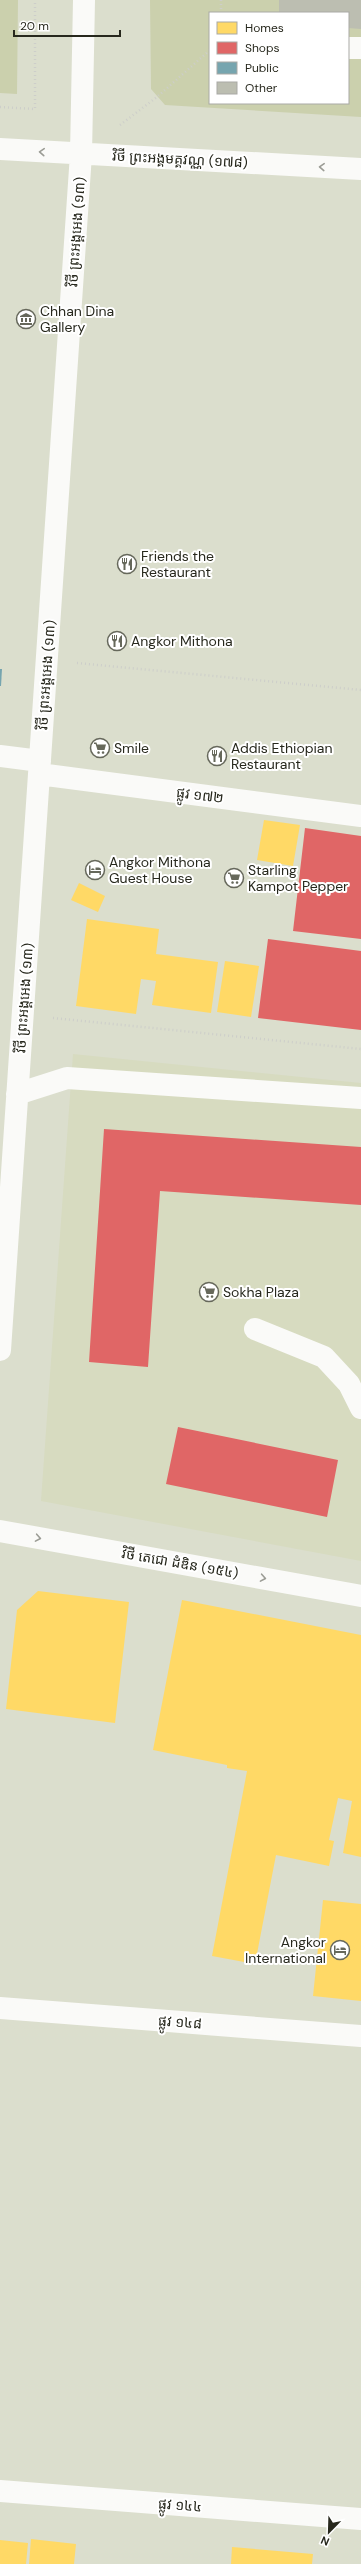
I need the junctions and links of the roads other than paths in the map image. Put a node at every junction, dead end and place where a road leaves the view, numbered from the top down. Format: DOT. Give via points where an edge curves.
graph roads {
  1 [pos="84,0"];
  2 [pos="349,48"];
  3 [pos="361,48"];
  4 [pos="0,149"];
  5 [pos="81,154"];
  6 [pos="361,168"];
  7 [pos="0,756"];
  8 [pos="39,768"];
  9 [pos="361,816"];
  10 [pos="10,1071"];
  11 [pos="17,1094"];
  12 [pos="361,1098"];
  13 [pos="255,1329"];
  14 [pos="0,1350"];
  15 [pos="361,1408"];
  16 [pos="0,1531"];
  17 [pos="361,1596"];
  18 [pos="0,2008"];
  19 [pos="361,2036"];
  20 [pos="0,2490"];
  21 [pos="361,2518"];
  1 -- 5 [label="street, វិថី ព្រះអង្គអេង (១៣)"];
  2 -- 3 [label="street"];
  5 -- 4 [label="street, វិថី ព្រះអង្គមគ្គវណ្ណ (១៧៨), one-way"];
  6 -- 5 [label="street, វិថី ព្រះអង្គមគ្គវណ្ណ (១៧៨), one-way"];
  5 -- 8 [label="street, វិថី ព្រះអង្គអេង (១៣)"];
  7 -- 8 [label="street, ផ្លូវ ១៧២"];
  8 -- 9 [label="street, ផ្លូវ ១៧២"];
  8 -- 10 [label="street, វិថី ព្រះអង្គអេង (១៣)" via="22,1015"];
  10 -- 11 [label="street, វិថី ព្រះអង្គអេង (១៣)"];
  11 -- 12 [label="street" via="67,1078"];
  11 -- 14 [label="street, វិថី ព្រះអង្គអេង (១៣)"];
  13 -- 15 [label="street" via="324,1357 349,1384"];
  16 -- 17 [label="street, វិថី តេជោ ដំឌិន (១៥៤), one-way"];
  18 -- 19 [label="street, ផ្លូវ ១៤៨"];
  20 -- 21 [label="street, ផ្លូវ ១៤៤"];
}
